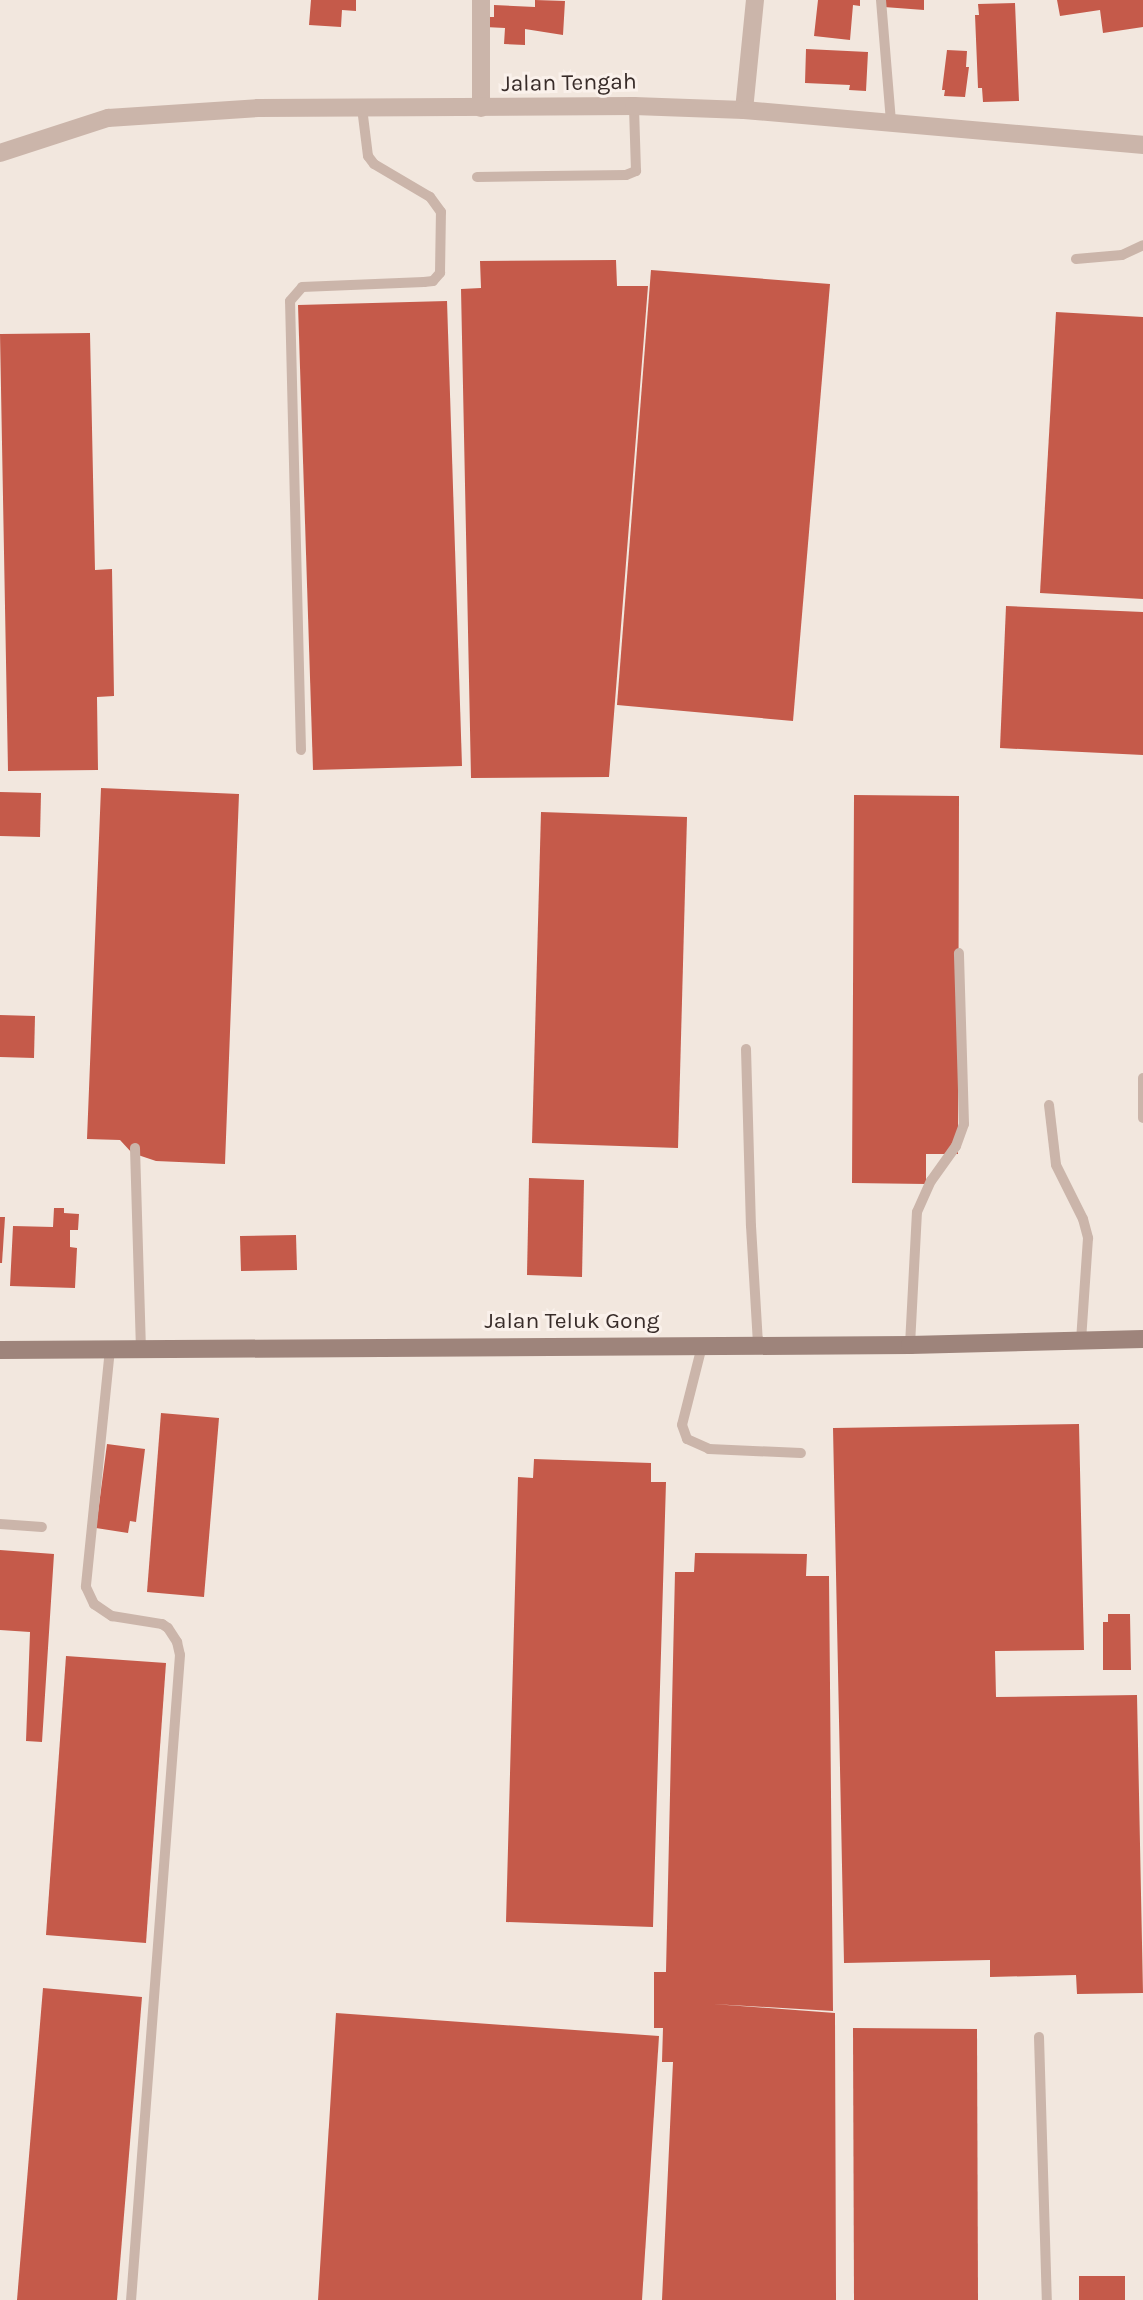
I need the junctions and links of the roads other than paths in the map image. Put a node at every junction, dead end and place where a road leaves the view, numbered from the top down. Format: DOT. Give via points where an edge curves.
graph roads {
  1 [pos="481,0"];
  2 [pos="755,0"];
  3 [pos="881,0"];
  4 [pos="634,106"];
  5 [pos="362,108"];
  6 [pos="481,108"];
  7 [pos="744,110"];
  8 [pos="891,121"];
  9 [pos="1143,145"];
  10 [pos="0,153"];
  11 [pos="477,177"];
  12 [pos="1143,244"];
  13 [pos="1076,259"];
  14 [pos="301,750"];
  15 [pos="959,953"];
  16 [pos="746,1049"];
  17 [pos="1143,1078"];
  18 [pos="1049,1105"];
  19 [pos="1143,1118"];
  20 [pos="135,1148"];
  21 [pos="1143,1339"];
  22 [pos="1081,1340"];
  23 [pos="758,1345"];
  24 [pos="910,1345"];
  25 [pos="702,1346"];
  26 [pos="110,1349"];
  27 [pos="141,1349"];
  28 [pos="0,1350"];
  29 [pos="801,1453"];
  30 [pos="0,1524"];
  31 [pos="42,1527"];
  32 [pos="1039,2037"];
  33 [pos="131,2300"];
  34 [pos="1048,2300"];
  1 -- 6 [label="street"];
  2 -- 7 [label="street"];
  3 -- 8 [label="lane"];
  4 -- 6 [label="street, Jalan Tengah"];
  4 -- 7 [label="street, Jalan Tengah"];
  4 -- 11 [label="lane" via="636,171 626,175"];
  5 -- 6 [label="street, Jalan Tengah"];
  5 -- 10 [label="street, Jalan Tengah" via="258,107 142,114 97,121"];
  5 -- 14 [label="lane" via="368,156 374,164 430,197 441,212 440,273 433,281 424,282 302,288 289,301"];
  7 -- 8 [label="street, Jalan Tengah"];
  8 -- 9 [label="street, Jalan Tengah"];
  12 -- 13 [label="lane" via="1122,255"];
  15 -- 24 [label="lane" via="964,1124 917,1212"];
  16 -- 23 [label="lane"];
  17 -- 19 [label="lane"];
  18 -- 22 [label="lane" via="1056,1165 1088,1238"];
  20 -- 27 [label="lane"];
  21 -- 22 [label="street, Jalan Teluk Gong"];
  22 -- 24 [label="street, Jalan Teluk Gong"];
  23 -- 24 [label="street, Jalan Teluk Gong"];
  23 -- 25 [label="street, Jalan Teluk Gong"];
  25 -- 27 [label="street, Jalan Teluk Gong"];
  25 -- 29 [label="lane" via="682,1425 687,1439 709,1449"];
  26 -- 27 [label="street, Jalan Teluk Gong"];
  26 -- 28 [label="street, Jalan Teluk Gong"];
  26 -- 33 [label="lane" via="86,1587 94,1604 113,1616 168,1628 177,1642 180,1663"];
  30 -- 31 [label="lane"];
  32 -- 34 [label="lane"];
}
